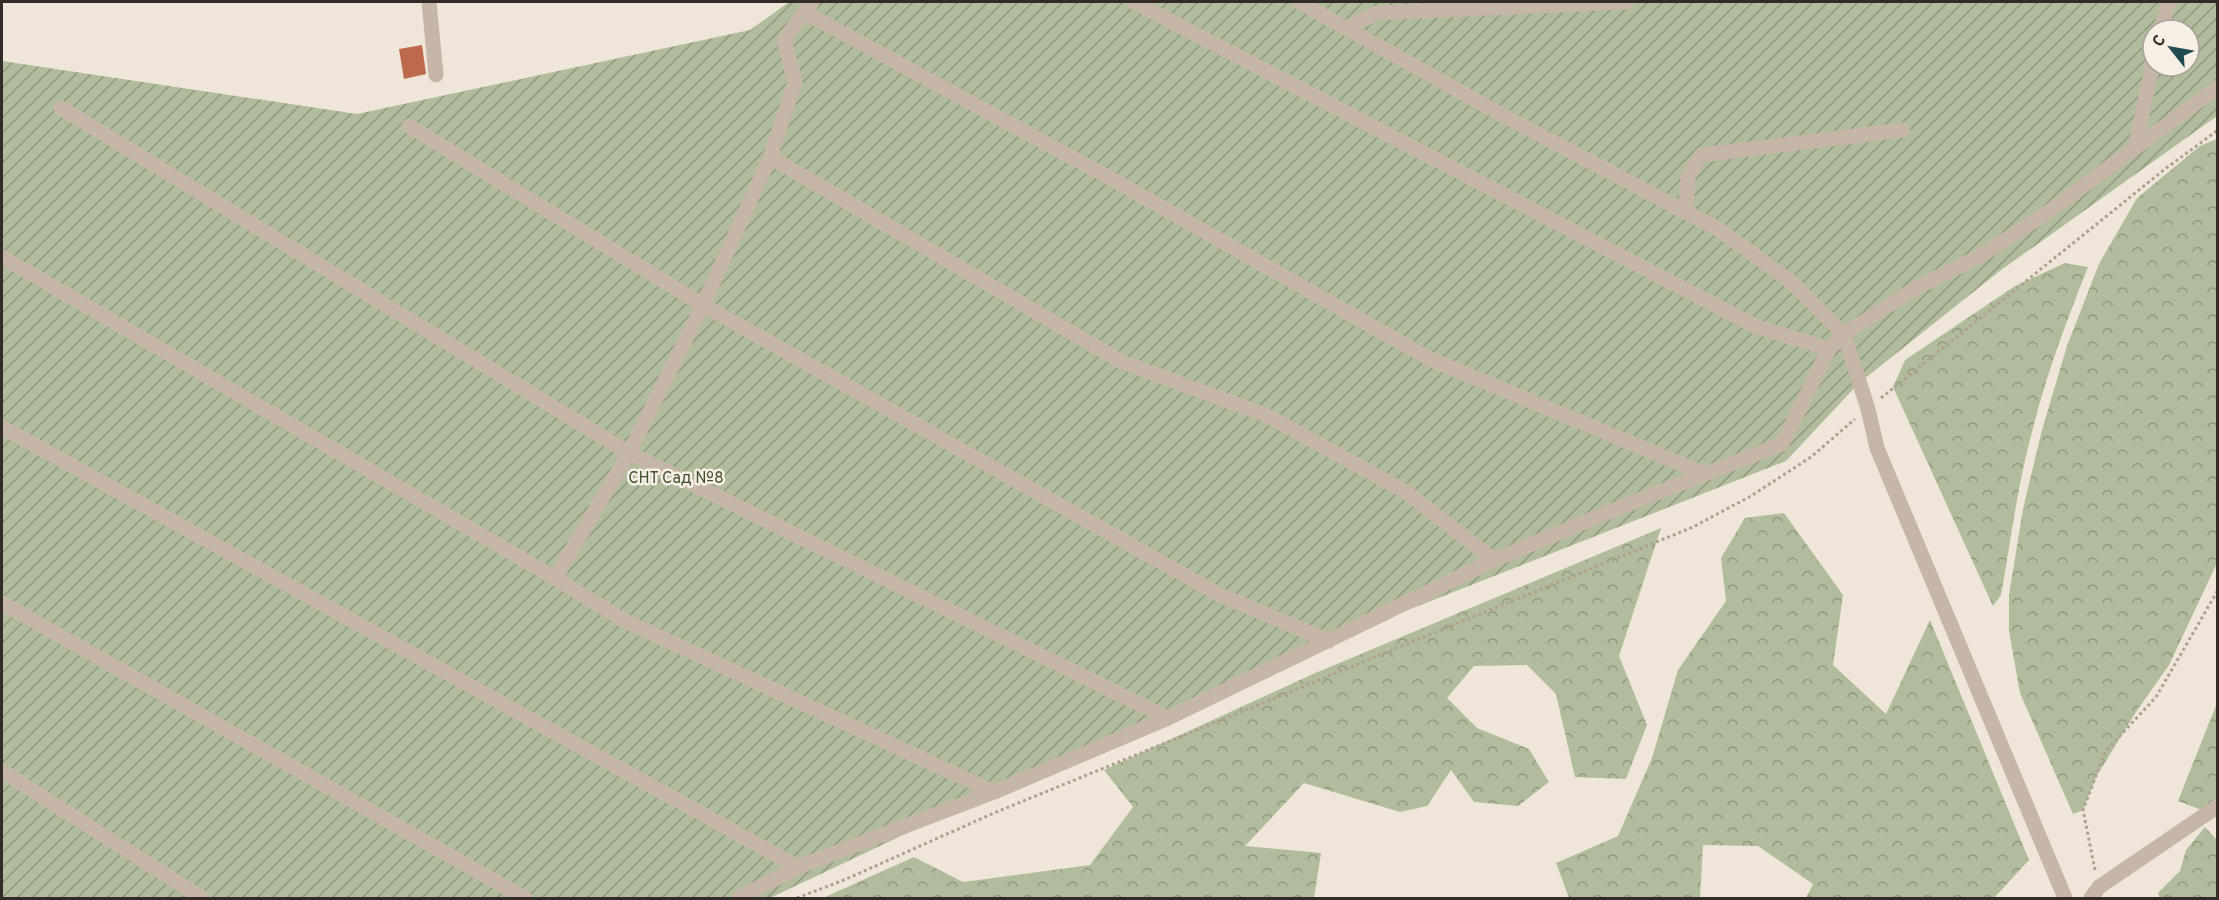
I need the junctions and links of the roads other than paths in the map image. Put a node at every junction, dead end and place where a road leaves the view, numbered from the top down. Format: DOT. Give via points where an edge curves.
graph roads {
  1 [pos="429,2"];
  2 [pos="1134,2"];
  3 [pos="1299,2"];
  4 [pos="1627,2"];
  5 [pos="2169,2"];
  6 [pos="808,7"];
  7 [pos="2164,18"];
  8 [pos="1346,28"];
  9 [pos="436,75"];
  10 [pos="2150,78"];
  11 [pos="2217,87"];
  12 [pos="61,108"];
  13 [pos="409,126"];
  14 [pos="1903,130"];
  15 [pos="2135,148"];
  16 [pos="770,157"];
  17 [pos="1686,212"];
  18 [pos="2,257"];
  19 [pos="703,305"];
  20 [pos="1844,334"];
  21 [pos="1829,349"];
  22 [pos="2,427"];
  23 [pos="629,453"];
  24 [pos="1705,474"];
  25 [pos="1494,560"];
  26 [pos="555,578"];
  27 [pos="2,603"];
  28 [pos="1329,641"];
  29 [pos="1168,718"];
  30 [pos="2,771"];
  31 [pos="994,792"];
  32 [pos="2217,806"];
  33 [pos="798,867"];
  34 [pos="2095,893"];
  35 [pos="202,898"];
  36 [pos="525,898"];
  37 [pos="739,898"];
  38 [pos="2065,898"];
  1 -- 9 [label="street"];
  2 -- 21 [label="street" via="1755,326"];
  3 -- 8 [label="street"];
  4 -- 8 [label="street" via="1377,13"];
  5 -- 7 [label="street"];
  6 -- 16 [label="street" via="784,39 795,82"];
  6 -- 24 [label="street" via="1430,360"];
  8 -- 17 [label="street"];
  10 -- 15 [label="street"];
  11 -- 15 [label="street"];
  12 -- 23 [label="street"];
  13 -- 19 [label="street"];
  14 -- 17 [label="street" via="1701,155 1688,176"];
  15 -- 20 [label="street" via="1980,256 1916,288"];
  16 -- 19 [label="street"];
  16 -- 25 [label="street" via="1122,363 1268,416 1406,492"];
  17 -- 20 [label="street" via="1718,229 1790,281"];
  18 -- 26 [label="street"];
  19 -- 23 [label="street"];
  19 -- 28 [label="street" via="1218,594"];
  20 -- 21 [label="street"];
  20 -- 38 [label="street" via="1877,448"];
  21 -- 24 [label="street" via="1782,444"];
  22 -- 33 [label="street"];
  23 -- 26 [label="street"];
  23 -- 29 [label="street"];
  24 -- 25 [label="street"];
  25 -- 28 [label="street"];
  26 -- 31 [label="street" via="623,620"];
  27 -- 36 [label="street"];
  28 -- 29 [label="street"];
  29 -- 31 [label="street"];
  30 -- 35 [label="street"];
  31 -- 33 [label="street"];
  32 -- 34 [label="street"];
  33 -- 37 [label="street"];
}
